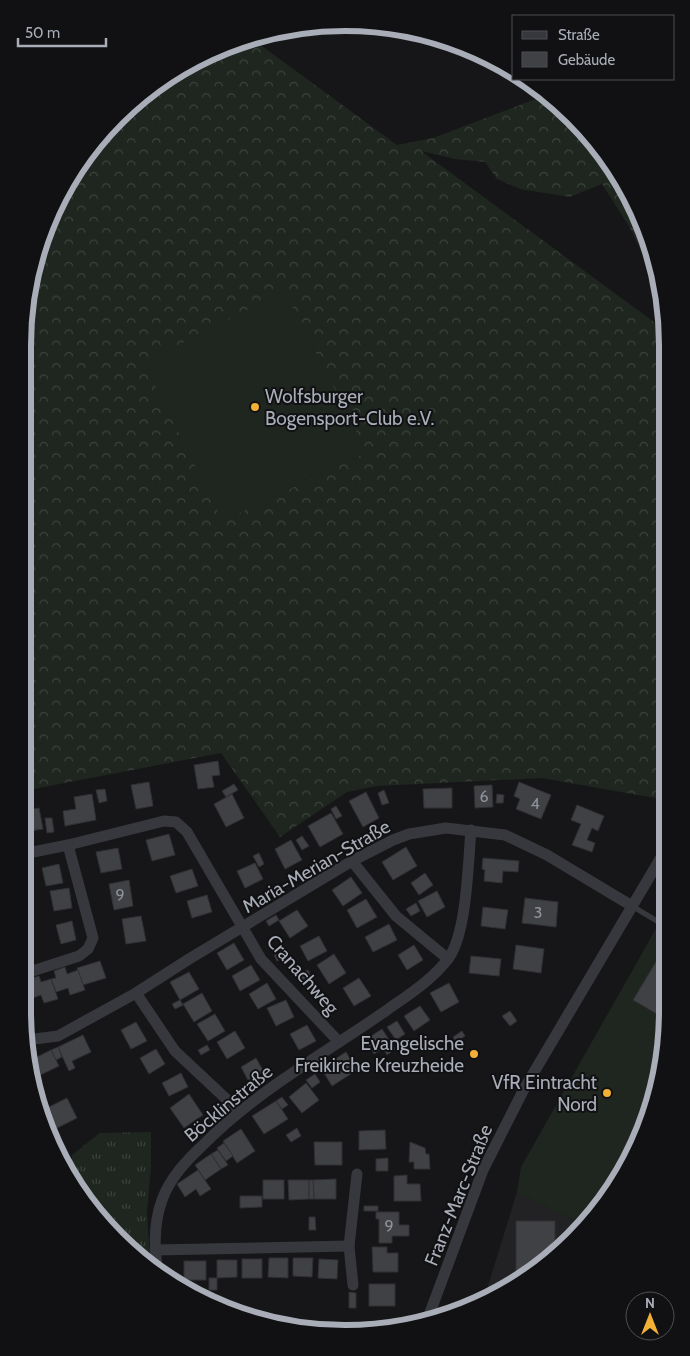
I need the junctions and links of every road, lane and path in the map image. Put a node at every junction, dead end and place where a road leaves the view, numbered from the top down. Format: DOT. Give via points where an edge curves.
graph roads {
  1 [pos="471,830"];
  2 [pos="68,845"];
  3 [pos="31,852"];
  4 [pos="352,861"];
  5 [pos="659,861"];
  6 [pos="632,906"];
  7 [pos="659,923"];
  8 [pos="243,928"];
  9 [pos="448,959"];
  10 [pos="31,971"];
  11 [pos="136,993"];
  12 [pos="33,1039"];
  13 [pos="339,1042"];
  14 [pos="239,1111"];
  15 [pos="357,1174"];
  16 [pos="349,1246"];
  17 [pos="155,1250"];
  18 [pos="156,1262"];
  19 [pos="353,1284"];
  20 [pos="430,1313"];
  1 -- 4 [label="street, Maria-Merian-Straße" via="446,828 409,834"];
  1 -- 6 [label="street, Maria-Merian-Straße" via="505,835 522,843"];
  1 -- 9 [label="street, Böcklinstraße" via="460,931"];
  2 -- 3 [label="street"];
  2 -- 8 [label="street, Cranachweg" via="164,821 176,822 187,832"];
  2 -- 10 [label="street" via="93,938 88,950 79,956"];
  4 -- 8 [label="street, Maria-Merian-Straße"];
  4 -- 9 [label="street" via="396,916"];
  5 -- 6 [label="street, Franz-Marc-Straße"];
  6 -- 7 [label="lane"];
  6 -- 20 [label="street, Franz-Marc-Straße" via="528,1081 483,1170"];
  8 -- 11 [label="street, Maria-Merian-Straße"];
  8 -- 13 [label="street, Cranachweg" via="261,959"];
  9 -- 13 [label="street, Böcklinstraße" via="422,985"];
  11 -- 12 [label="street, Maria-Merian-Straße" via="58,1036"];
  11 -- 14 [label="street" via="175,1051"];
  13 -- 14 [label="street, Böcklinstraße"];
  14 -- 17 [label="street, Böcklinstraße" via="175,1174 162,1200 155,1226"];
  15 -- 16 [label="street"];
  16 -- 17 [label="street"];
  16 -- 19 [label="street"];
  17 -- 18 [label="street, Böcklinstraße"];
}
